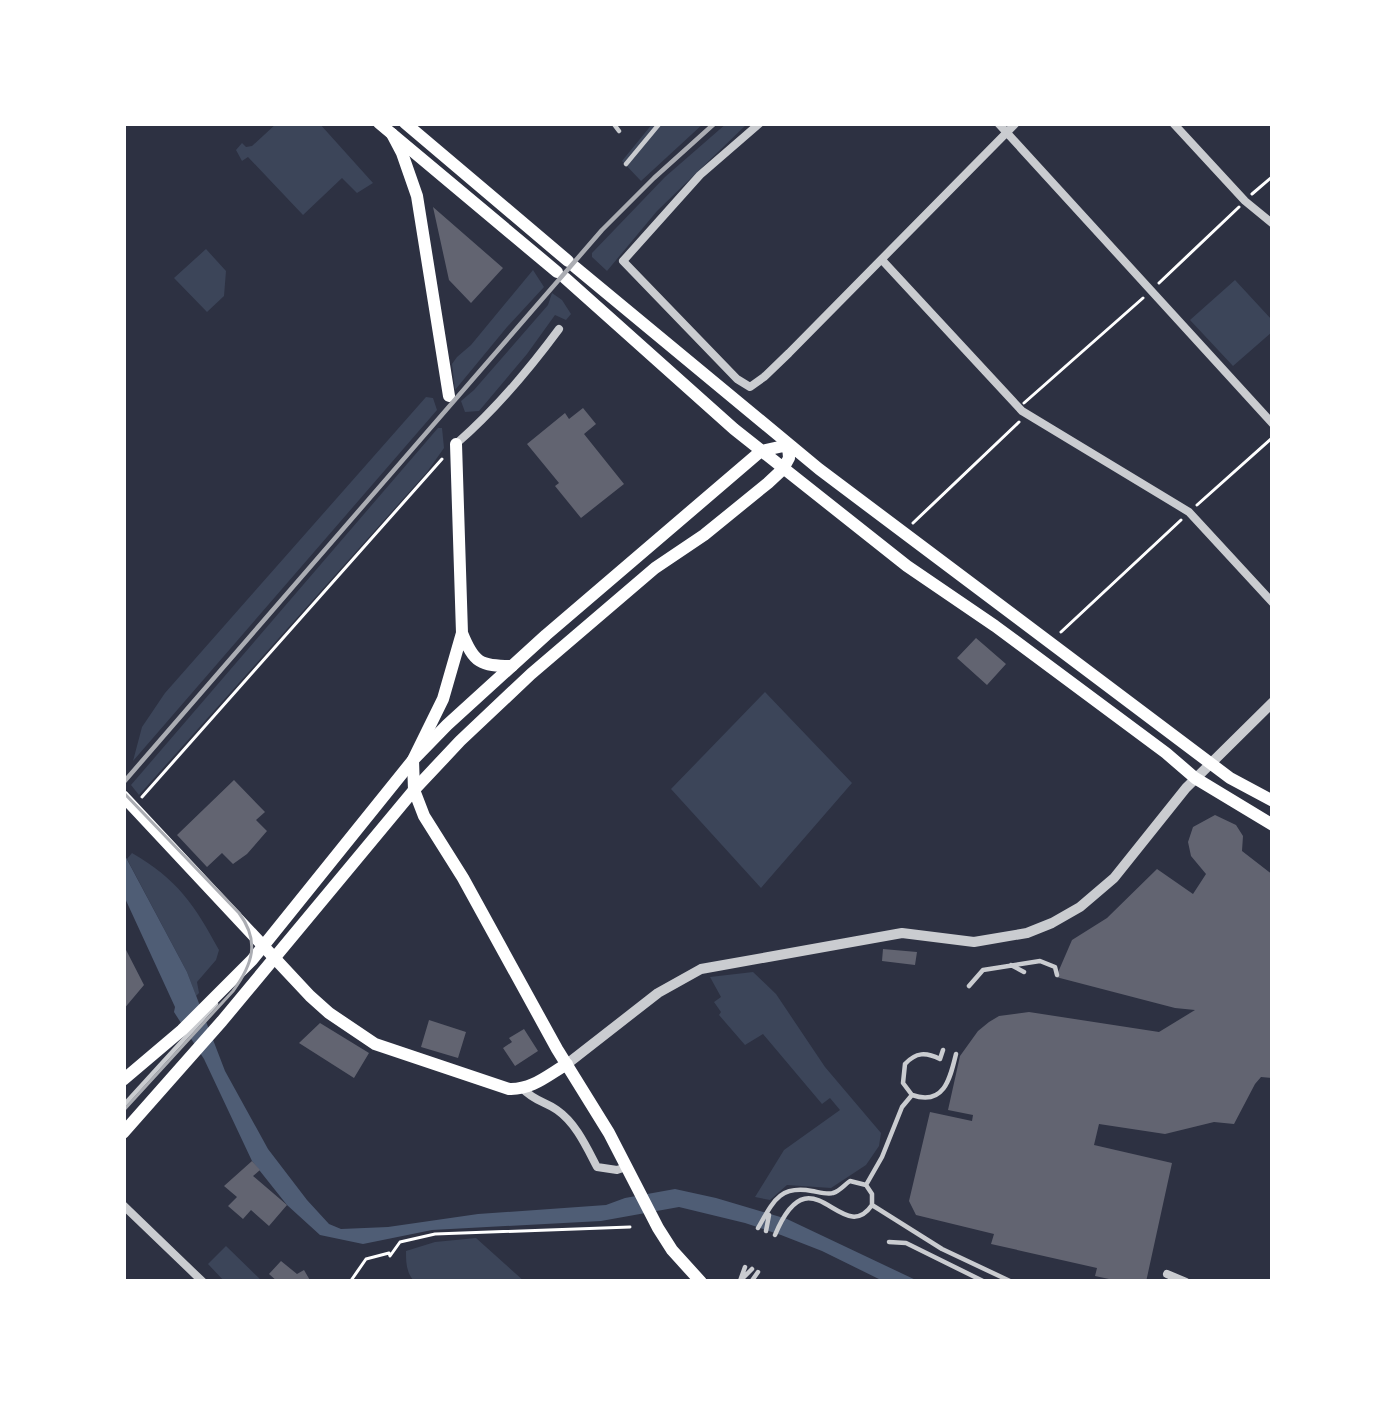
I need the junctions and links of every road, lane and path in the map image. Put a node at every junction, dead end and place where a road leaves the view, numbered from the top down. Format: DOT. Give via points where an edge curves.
graph roads {
  1 [pos="405,123"];
  2 [pos="613,123"];
  3 [pos="660,123"];
  4 [pos="760,123"];
  5 [pos="998,123"];
  6 [pos="1016,123"];
  7 [pos="1173,123"];
  8 [pos="385,128"];
  9 [pos="619,131"];
  10 [pos="1007,133"];
  11 [pos="626,164"];
  12 [pos="1273,176"];
  13 [pos="1251,195"];
  14 [pos="1239,206"];
  15 [pos="1273,224"];
  16 [pos="882,260"];
  17 [pos="1151,291"];
  18 [pos="559,329"];
  19 [pos="449,397"];
  20 [pos="1023,411"];
  21 [pos="1273,424"];
  22 [pos="1273,437"];
  23 [pos="788,445"];
  24 [pos="451,448"];
  25 [pos="760,452"];
  26 [pos="783,469"];
  27 [pos="1190,512"];
  28 [pos="912,524"];
  29 [pos="1273,603"];
  30 [pos="462,633"];
  31 [pos="1060,634"];
  32 [pos="512,666"];
  33 [pos="1273,702"];
  34 [pos="413,760"];
  35 [pos="1209,763"];
  36 [pos="1195,778"];
  37 [pos="414,790"];
  38 [pos="130,799"];
  39 [pos="1273,801"];
  40 [pos="1273,825"];
  41 [pos="263,946"];
  42 [pos="275,957"];
  43 [pos="1011,965"];
  44 [pos="1024,972"];
  45 [pos="1058,974"];
  46 [pos="969,986"];
  47 [pos="184,1034"];
  48 [pos="943,1050"];
  49 [pos="956,1054"];
  50 [pos="567,1064"];
  51 [pos="123,1080"];
  52 [pos="523,1089"];
  53 [pos="912,1095"];
  54 [pos="123,1106"];
  55 [pos="123,1133"];
  56 [pos="626,1167"];
  57 [pos="866,1185"];
  58 [pos="837,1192"];
  59 [pos="123,1205"];
  60 [pos="872,1205"];
  61 [pos="838,1209"];
  62 [pos="630,1227"];
  63 [pos="762,1229"];
  64 [pos="775,1235"];
  65 [pos="889,1242"];
  66 [pos="1163,1278"];
  67 [pos="739,1281"];
  68 [pos="203,1282"];
  69 [pos="350,1282"];
  70 [pos="701,1282"];
  71 [pos="751,1282"];
  72 [pos="985,1282"];
  73 [pos="1012,1282"];
  74 [pos="1186,1282"];
  1 -- 23 [label="main road"];
  2 -- 9 [label="lane"];
  3 -- 11 [label="lane"];
  4 -- 16 [label="street" via="700,175 623,262 750,387"];
  5 -- 10 [label="street"];
  6 -- 10 [label="street"];
  7 -- 15 [label="street"];
  8 -- 19 [label="main road" via="417,196"];
  8 -- 25 [label="main road"];
  10 -- 16 [label="street"];
  10 -- 17 [label="street"];
  12 -- 13 [label="path"];
  14 -- 17 [label="path"];
  16 -- 20 [label="street"];
  17 -- 20 [label="path"];
  17 -- 21 [label="street"];
  18 -- 24 [label="street" via="485,420"];
  20 -- 27 [label="street"];
  20 -- 28 [label="path"];
  22 -- 27 [label="path"];
  23 -- 25 [label="main road"];
  23 -- 26 [label="main road"];
  23 -- 35 [label="main road"];
  24 -- 30 [label="main road"];
  24 -- 38 [label="path"];
  25 -- 26 [label="main road"];
  25 -- 32 [label="main road"];
  26 -- 36 [label="main road"];
  26 -- 37 [label="main road" via="531,674"];
  27 -- 29 [label="street"];
  27 -- 31 [label="path"];
  30 -- 32 [label="main road" via="476,661"];
  30 -- 34 [label="main road" via="443,699"];
  32 -- 34 [label="main road"];
  33 -- 35 [label="street"];
  34 -- 37 [label="main road"];
  34 -- 41 [label="main road"];
  35 -- 36 [label="street"];
  35 -- 39 [label="main road"];
  36 -- 40 [label="main road"];
  36 -- 50 [label="street" via="1114,878 1052,923 974,942 902,934 701,969 658,992"];
  37 -- 42 [label="main road"];
  37 -- 50 [label="main road"];
  38 -- 41 [label="main road"];
  41 -- 42 [label="main road"];
  41 -- 47 [label="main road"];
  42 -- 52 [label="main road" via="329,1013 375,1044"];
  42 -- 55 [label="main road"];
  43 -- 44 [label="lane"];
  43 -- 45 [label="lane" via="1040,961"];
  43 -- 46 [label="lane" via="983,970"];
  47 -- 51 [label="main road"];
  47 -- 54 [label="lane"];
  48 -- 53 [label="lane" via="940,1059 924,1053 905,1064"];
  49 -- 53 [label="lane" via="944,1086 929,1098"];
  50 -- 52 [label="main road"];
  50 -- 56 [label="main road"];
  52 -- 56 [label="street" via="566,1118 597,1167"];
  53 -- 57 [label="lane"];
  56 -- 70 [label="main road" via="672,1250"];
  57 -- 58 [label="lane" via="850,1181"];
  57 -- 60 [label="lane"];
  58 -- 61 [label="lane"];
  58 -- 63 [label="lane" via="787,1191"];
  59 -- 68 [label="street"];
  60 -- 61 [label="lane" via="854,1218"];
  60 -- 73 [label="lane"];
  61 -- 64 [label="lane" via="798,1199"];
  62 -- 69 [label="path" via="435,1234 366,1259"];
  65 -- 72 [label="lane"];
  66 -- 74 [label="street"];
  67 -- 71 [label="lane" via="752,1269"];
}
